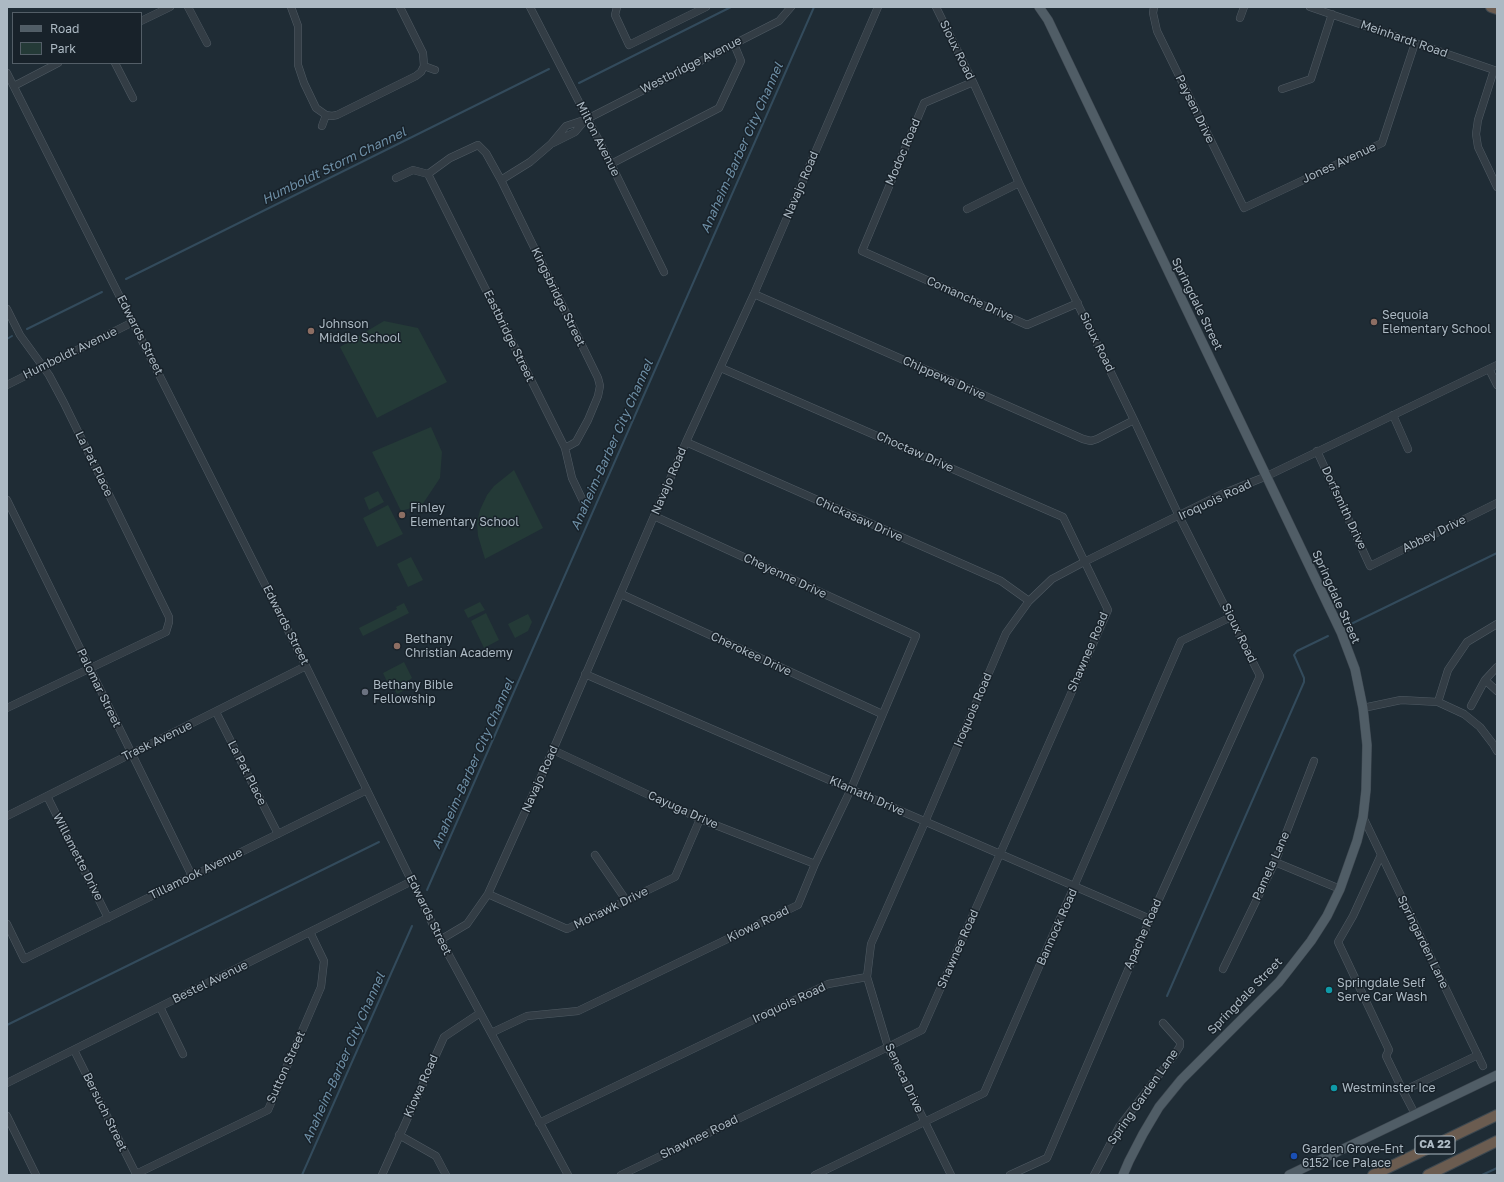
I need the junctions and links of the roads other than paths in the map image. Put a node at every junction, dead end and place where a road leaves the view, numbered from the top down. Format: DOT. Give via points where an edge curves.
graph roads {
  1 [pos="170,7"];
  2 [pos="188,7"];
  3 [pos="292,7"];
  4 [pos="400,7"];
  5 [pos="530,7"];
  6 [pos="617,7"];
  7 [pos="706,7"];
  8 [pos="791,7"];
  9 [pos="878,7"];
  10 [pos="936,7"];
  11 [pos="1039,7"];
  12 [pos="1154,7"];
  13 [pos="1244,7"];
  14 [pos="1310,7"];
  15 [pos="1491,7"];
  16 [pos="1497,9"];
  17 [pos="1332,14"];
  18 [pos="1240,18"];
  19 [pos="142,21"];
  20 [pos="207,43"];
  21 [pos="1415,43"];
  22 [pos="734,44"];
  23 [pos="56,64"];
  24 [pos="116,64"];
  25 [pos="424,66"];
  26 [pos="435,70"];
  27 [pos="1495,71"];
  28 [pos="7,73"];
  29 [pos="973,82"];
  30 [pos="14,86"];
  31 [pos="1282,89"];
  32 [pos="133,98"];
  33 [pos="326,115"];
  34 [pos="587,118"];
  35 [pos="322,126"];
  36 [pos="611,164"];
  37 [pos="428,174"];
  38 [pos="396,178"];
  39 [pos="501,180"];
  40 [pos="1019,183"];
  41 [pos="1497,187"];
  42 [pos="1244,208"];
  43 [pos="967,209"];
  44 [pos="862,251"];
  45 [pos="664,272"];
  46 [pos="754,294"];
  47 [pos="1078,303"];
  48 [pos="7,309"];
  49 [pos="133,322"];
  50 [pos="1497,365"];
  51 [pos="43,367"];
  52 [pos="721,368"];
  53 [pos="1489,369"];
  54 [pos="7,385"];
  55 [pos="1497,385"];
  56 [pos="1393,415"];
  57 [pos="1134,420"];
  58 [pos="686,442"];
  59 [pos="565,448"];
  60 [pos="1408,449"];
  61 [pos="1317,451"];
  62 [pos="1267,476"];
  63 [pos="7,500"];
  64 [pos="583,501"];
  65 [pos="1497,503"];
  66 [pos="654,516"];
  67 [pos="1179,516"];
  68 [pos="1084,562"];
  69 [pos="1370,566"];
  70 [pos="621,594"];
  71 [pos="1029,600"];
  72 [pos="1231,617"];
  73 [pos="1497,624"];
  74 [pos="916,636"];
  75 [pos="306,666"];
  76 [pos="1497,667"];
  77 [pos="90,668"];
  78 [pos="585,674"];
  79 [pos="1260,676"];
  80 [pos="1485,680"];
  81 [pos="1497,691"];
  82 [pos="1438,702"];
  83 [pos="1471,706"];
  84 [pos="7,708"];
  85 [pos="1363,708"];
  86 [pos="216,712"];
  87 [pos="882,714"];
  88 [pos="553,750"];
  89 [pos="1497,751"];
  90 [pos="132,754"];
  91 [pos="1314,761"];
  92 [pos="851,789"];
  93 [pos="367,790"];
  94 [pos="47,796"];
  95 [pos="7,816"];
  96 [pos="700,818"];
  97 [pos="1363,818"];
  98 [pos="925,822"];
  99 [pos="278,834"];
  100 [pos="1000,853"];
  101 [pos="594,855"];
  102 [pos="1381,855"];
  103 [pos="1275,862"];
  104 [pos="815,864"];
  105 [pos="192,876"];
  106 [pos="412,881"];
  107 [pos="1075,886"];
  108 [pos="1340,889"];
  109 [pos="488,894"];
  110 [pos="626,900"];
  111 [pos="108,918"];
  112 [pos="1150,919"];
  113 [pos="7,924"];
  114 [pos="310,932"];
  115 [pos="440,940"];
  116 [pos="1222,969"];
  117 [pos="867,977"];
  118 [pos="160,1007"];
  119 [pos="480,1013"];
  120 [pos="1163,1024"];
  121 [pos="491,1034"];
  122 [pos="888,1047"];
  123 [pos="74,1050"];
  124 [pos="183,1054"];
  125 [pos="1478,1055"];
  126 [pos="1483,1066"];
  127 [pos="1497,1075"];
  128 [pos="7,1083"];
  129 [pos="1403,1091"];
  130 [pos="1415,1114"];
  131 [pos="1497,1115"];
  132 [pos="7,1116"];
  133 [pos="925,1122"];
  134 [pos="539,1123"];
  135 [pos="399,1135"];
  136 [pos="1497,1141"];
  137 [pos="136,1174"];
  138 [pos="36,1175"];
  139 [pos="382,1175"];
  140 [pos="446,1175"];
  141 [pos="568,1175"];
  142 [pos="621,1175"];
  143 [pos="815,1175"];
  144 [pos="951,1175"];
  145 [pos="1010,1175"];
  146 [pos="1094,1175"];
  147 [pos="1123,1175"];
  148 [pos="1289,1175"];
  149 [pos="1373,1175"];
  150 [pos="1428,1175"];
  1 -- 19 [label="street"];
  2 -- 20 [label="street"];
  3 -- 33 [label="street" via="298,26 300,74 316,108"];
  4 -- 25 [label="street" via="423,53"];
  5 -- 34 [label="street, Milton Avenue"];
  6 -- 7 [label="street" via="615,15 628,45"];
  8 -- 22 [label="street, Westbridge Avenue" via="779,21"];
  9 -- 46 [label="street, Navajo Road"];
  10 -- 29 [label="street, Sioux Road"];
  11 -- 62 [label="main road, Springdale Street" via="1048,20"];
  12 -- 42 [label="street, Paysen Drive" via="1157,31"];
  13 -- 18 [label="street"];
  14 -- 17 [label="street, Meinhardt Road"];
  15 -- 16 [label="highway"];
  17 -- 21 [label="street, Meinhardt Road"];
  17 -- 31 [label="street" via="1311,79"];
  21 -- 27 [label="street, Meinhardt Road"];
  21 -- 42 [label="street, Jones Avenue" via="1382,143"];
  22 -- 34 [label="street, Westbridge Avenue"];
  22 -- 36 [label="street" via="741,61 719,108"];
  23 -- 30 [label="street"];
  24 -- 32 [label="street"];
  25 -- 26 [label="street"];
  25 -- 33 [label="street" via="409,80 337,115"];
  27 -- 41 [label="street" via="1478,120 1476,134 1478,147"];
  28 -- 30 [label="street, Edwards Street"];
  29 -- 40 [label="street, Sioux Road"];
  29 -- 44 [label="street, Modoc Road" via="924,102"];
  30 -- 49 [label="street, Edwards Street"];
  33 -- 35 [label="street"];
  34 -- 36 [label="street, Milton Avenue"];
  34 -- 39 [label="street, Westbridge Avenue" via="566,126 551,144 530,162"];
  36 -- 45 [label="street, Milton Avenue"];
  37 -- 38 [label="street" via="413,170"];
  37 -- 39 [label="street, Kingsbridge Street" via="450,158 478,145 486,153"];
  37 -- 59 [label="street, Eastbridge Street"];
  39 -- 59 [label="street, Kingsbridge Street" via="600,386 588,420 576,442"];
  40 -- 43 [label="street"];
  40 -- 47 [label="street, Sioux Road"];
  44 -- 47 [label="street, Comanche Drive" via="1027,325"];
  46 -- 52 [label="street, Navajo Road"];
  46 -- 57 [label="street, Chippewa Drive" via="1083,439 1097,439"];
  47 -- 57 [label="street, Sioux Road"];
  48 -- 51 [label="street, La Pat Place" via="19,333"];
  49 -- 51 [label="street, Humboldt Avenue"];
  49 -- 75 [label="street, Edwards Street"];
  50 -- 53 [label="street, Iroquois Road"];
  51 -- 54 [label="street, Humboldt Avenue"];
  51 -- 77 [label="street, La Pat Place" via="64,403 169,618 166,632"];
  52 -- 58 [label="street, Navajo Road"];
  52 -- 68 [label="street, Choctaw Drive" via="1063,517"];
  53 -- 55 [label="street"];
  53 -- 56 [label="street, Iroquois Road"];
  56 -- 60 [label="street"];
  56 -- 61 [label="street, Iroquois Road"];
  57 -- 67 [label="street, Sioux Road"];
  58 -- 66 [label="street, Navajo Road"];
  58 -- 71 [label="street, Chickasaw Drive" via="1001,581"];
  59 -- 64 [label="street, Eastbridge Street" via="572,478"];
  61 -- 62 [label="street, Iroquois Road"];
  61 -- 69 [label="street, Dorfsmith Drive"];
  62 -- 67 [label="street, Iroquois Road" via="1222,494"];
  62 -- 85 [label="main road, Springdale Street" via="1341,632 1355,669"];
  63 -- 77 [label="street, Palomar Street"];
  65 -- 69 [label="street, Abbey Drive"];
  66 -- 70 [label="street, Navajo Road"];
  66 -- 74 [label="street, Cheyenne Drive"];
  67 -- 68 [label="street, Iroquois Road"];
  67 -- 72 [label="street, Sioux Road"];
  68 -- 71 [label="street, Iroquois Road" via="1052,579"];
  68 -- 100 [label="street, Shawnee Road" via="1108,610"];
  70 -- 78 [label="street, Navajo Road"];
  70 -- 87 [label="street, Cherokee Drive"];
  71 -- 98 [label="street, Iroquois Road" via="1006,633"];
  72 -- 79 [label="street, Sioux Road"];
  72 -- 107 [label="street, Bannock Road" via="1181,641"];
  73 -- 82 [label="street" via="1467,642 1448,670"];
  74 -- 87 [label="street, Kiowa Road"];
  75 -- 86 [label="street, Trask Avenue"];
  75 -- 93 [label="street, Edwards Street"];
  76 -- 80 [label="street"];
  77 -- 84 [label="street"];
  77 -- 90 [label="street, Palomar Street"];
  78 -- 88 [label="street, Navajo Road"];
  78 -- 92 [label="street, Klamath Drive"];
  79 -- 112 [label="street, Apache Road"];
  80 -- 81 [label="street"];
  80 -- 83 [label="street"];
  82 -- 85 [label="street" via="1401,700"];
  82 -- 89 [label="street" via="1464,714 1480,726"];
  85 -- 97 [label="main road, Springdale Street" via="1367,745"];
  86 -- 90 [label="street, Trask Avenue"];
  86 -- 99 [label="street, La Pat Place"];
  87 -- 92 [label="street, Kiowa Road"];
  88 -- 96 [label="street, Cayuga Drive"];
  88 -- 109 [label="street, Navajo Road"];
  90 -- 94 [label="street, Trask Avenue"];
  90 -- 105 [label="street, Palomar Street"];
  91 -- 103 [label="street, Pamela Lane"];
  92 -- 98 [label="street, Klamath Drive"];
  92 -- 104 [label="street, Kiowa Road"];
  93 -- 99 [label="street, Tillamook Avenue"];
  93 -- 106 [label="street, Edwards Street"];
  94 -- 95 [label="street, Trask Avenue"];
  94 -- 111 [label="street, Willamette Drive"];
  96 -- 104 [label="street, Cayuga Drive"];
  96 -- 110 [label="street, Mohawk Drive" via="675,876"];
  97 -- 102 [label="street, Springarden Lane"];
  97 -- 108 [label="main road, Springdale Street"];
  98 -- 100 [label="street, Klamath Drive"];
  98 -- 117 [label="street, Iroquois Road" via="871,944"];
  99 -- 105 [label="street, Tillamook Avenue"];
  100 -- 107 [label="street, Klamath Drive"];
  100 -- 122 [label="street, Shawnee Road" via="922,1030"];
  101 -- 110 [label="street"];
  102 -- 125 [label="street, Springarden Lane"];
  102 -- 129 [label="street" via="1338,942 1389,1050 1386,1056"];
  103 -- 108 [label="street"];
  103 -- 116 [label="street, Pamela Lane"];
  104 -- 121 [label="street, Kiowa Road" via="798,905 578,1011 527,1016"];
  105 -- 111 [label="street, Tillamook Avenue"];
  106 -- 114 [label="street, Bestel Avenue"];
  106 -- 115 [label="street, Edwards Street"];
  107 -- 112 [label="street, Klamath Drive"];
  107 -- 133 [label="street, Bannock Road" via="984,1093"];
  108 -- 147 [label="main road, Springdale Street" via="1311,941 1279,982 1185,1075 1160,1107 1128,1161"];
  109 -- 110 [label="street, Mohawk Drive" via="567,929"];
  109 -- 115 [label="street, Navajo Road" via="467,924"];
  111 -- 113 [label="street, Tillamook Avenue" via="24,959"];
  112 -- 145 [label="street, Apache Road" via="1046,1158"];
  114 -- 118 [label="street, Bestel Avenue"];
  114 -- 137 [label="street, Sutton Street" via="324,961 321,987 268,1110"];
  115 -- 119 [label="street, Edwards Street"];
  117 -- 122 [label="street, Seneca Drive"];
  117 -- 134 [label="street, Iroquois Road" via="828,984"];
  118 -- 123 [label="street, Bestel Avenue"];
  118 -- 124 [label="street"];
  119 -- 121 [label="street, Edwards Street"];
  119 -- 135 [label="street, Kiowa Road" via="444,1037"];
  120 -- 146 [label="street, Spring Garden Lane" via="1180,1042 1180,1046 1119,1127"];
  121 -- 134 [label="street, Edwards Street"];
  122 -- 133 [label="street, Seneca Drive"];
  122 -- 142 [label="street, Shawnee Road"];
  123 -- 128 [label="street, Bestel Avenue"];
  123 -- 137 [label="street, Bersuch Street"];
  125 -- 126 [label="street, Springarden Lane"];
  125 -- 129 [label="street"];
  127 -- 130 [label="main road"];
  129 -- 130 [label="street"];
  130 -- 148 [label="main road"];
  131 -- 149 [label="highway, CA 22"];
  132 -- 138 [label="street"];
  133 -- 143 [label="street, Bannock Road"];
  133 -- 144 [label="street, Seneca Drive"];
  134 -- 141 [label="street, Edwards Street"];
  135 -- 139 [label="street, Kiowa Road"];
  135 -- 140 [label="street" via="436,1156"];
  136 -- 150 [label="highway, CA 22"];
}
